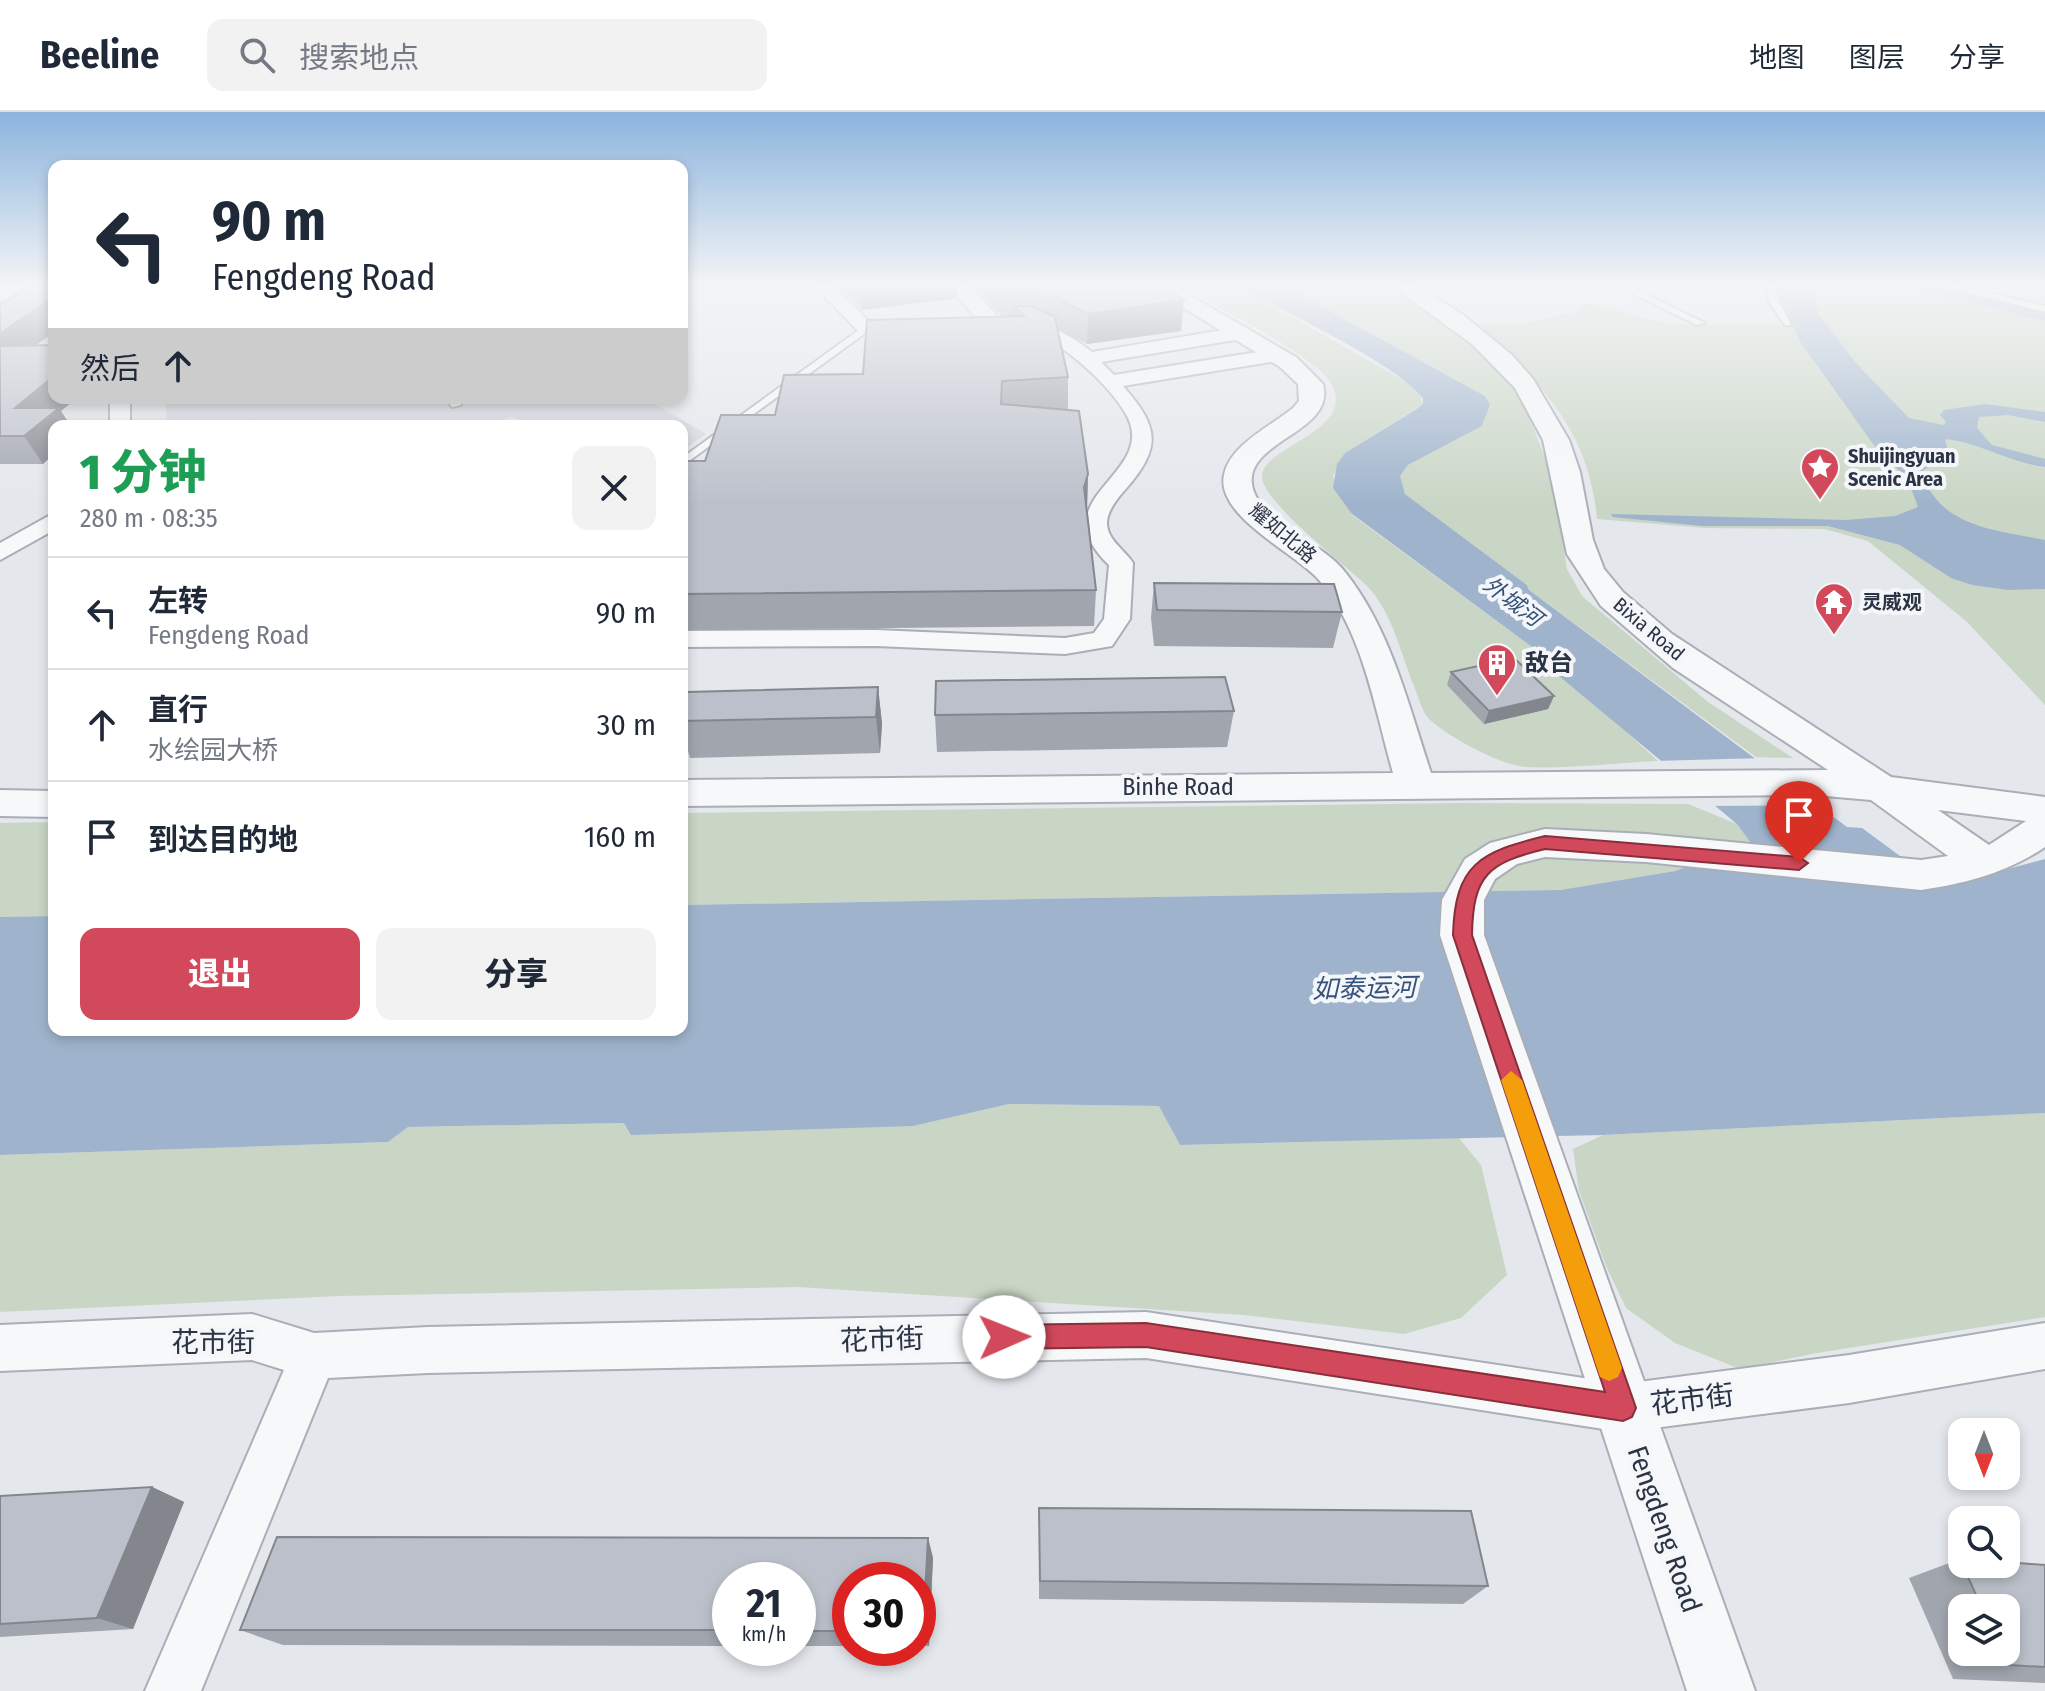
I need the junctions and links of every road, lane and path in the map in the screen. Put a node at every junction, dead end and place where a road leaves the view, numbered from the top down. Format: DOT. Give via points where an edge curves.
graph roads {
  1 [pos="827,358"];
  2 [pos="1088,358"];
  3 [pos="1259,358"];
  4 [pos="1280,358"];
  5 [pos="1504,358"];
  6 [pos="1109,382"];
  7 [pos="688,459"];
  8 [pos="48,524"];
  9 [pos="0,553"];
  10 [pos="688,639"];
  11 [pos="1416,786"];
  12 [pos="1876,786"];
  13 [pos="688,793"];
  14 [pos="0,803"];
  15 [pos="48,804"];
  16 [pos="2045,810"];
  17 [pos="2045,828"];
  18 [pos="1973,865"];
  19 [pos="2045,1346"];
  20 [pos="0,1348"];
  21 [pos="314,1356"];
  22 [pos="1623,1408"];
  23 [pos="173,1691"];
  24 [pos="1721,1691"];
  1 -- 7 [label="lane"];
  2 -- 6 [label="street"];
  3 -- 6 [label="street"];
  4 -- 11 [label="street, 耀如北路" via="1306,377 1313,389 1312,403 1249,456 1238,474 1238,491 1251,509 1332,576 1354,608"];
  5 -- 12 [label="street, Bixia Road" via="1528,387 1561,452 1576,543 1590,573 1612,599 1695,667"];
  6 -- 10 [label="street" via="1138,416 1143,442 1126,475 1104,499 1095,523 1103,546 1121,563 1117,619 1103,640 1065,646 876,638"];
  8 -- 9 [label="street"];
  11 -- 12 [label="street, Binhe Road"];
  11 -- 13 [label="street, Binhe Road"];
  12 -- 16 [label="street, Bixia Road"];
  12 -- 18 [label="street"];
  14 -- 15 [label="street"];
  17 -- 18 [label="street, Fengdeng Road" via="2005,854"];
  18 -- 22 [label="street, Fengdeng Road" via="1921,875 1545,843 1504,853 1479,869 1463,900 1462,935"];
  19 -- 22 [label="street, 花市街" via="1849,1379"];
  20 -- 21 [label="street, 花市街" via="252,1337"];
  21 -- 22 [label="street, 花市街" via="1146,1335"];
  21 -- 23 [label="street"];
  22 -- 24 [label="street, Fengdeng Road"];
}
